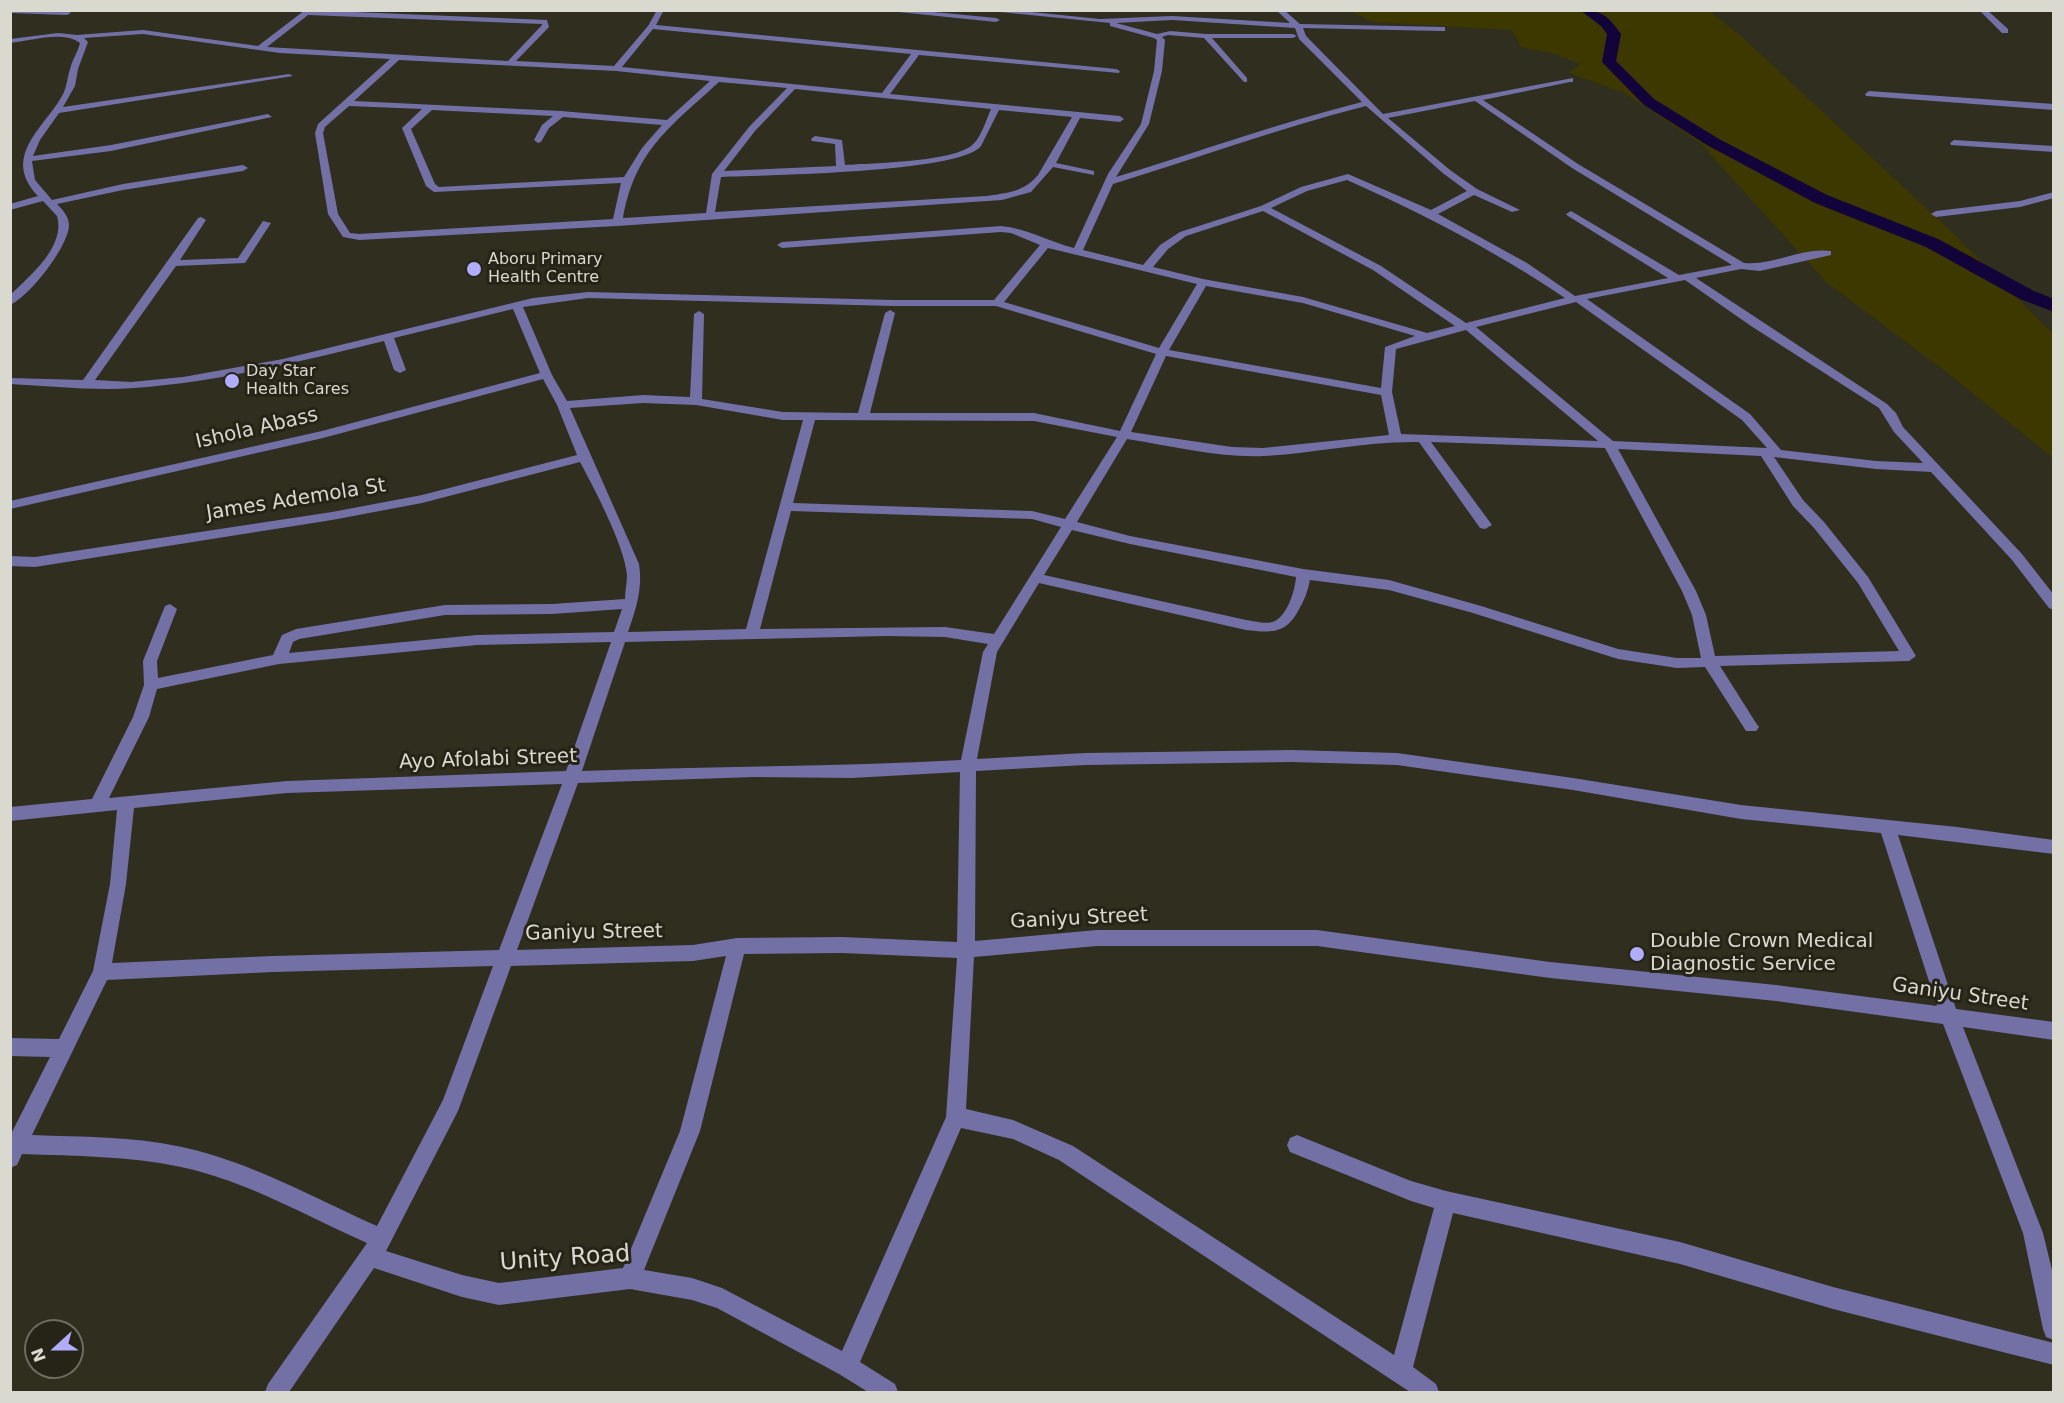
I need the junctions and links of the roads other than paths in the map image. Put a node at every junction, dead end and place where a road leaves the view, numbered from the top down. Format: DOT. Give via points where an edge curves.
graph roads {
  1 [pos="662,10"];
  2 [pos="882,10"];
  3 [pos="983,10"];
  4 [pos="1195,10"];
  5 [pos="1279,10"];
  6 [pos="1982,10"];
  7 [pos="10,11"];
  8 [pos="68,12"];
  9 [pos="309,12"];
  10 [pos="999,12"];
  11 [pos="1065,18"];
  12 [pos="1172,18"];
  13 [pos="1200,19"];
  14 [pos="1004,20"];
  15 [pos="1100,21"];
  16 [pos="1253,24"];
  17 [pos="1298,26"];
  18 [pos="651,27"];
  19 [pos="1442,28"];
  20 [pos="2005,31"];
  21 [pos="1170,33"];
  22 [pos="58,35"];
  23 [pos="1157,36"];
  24 [pos="1206,36"];
  25 [pos="1276,36"];
  26 [pos="77,37"];
  27 [pos="1302,37"];
  28 [pos="10,41"];
  29 [pos="260,48"];
  30 [pos="917,52"];
  31 [pos="396,58"];
  32 [pos="509,64"];
  33 [pos="616,69"];
  34 [pos="1116,71"];
  35 [pos="289,76"];
  36 [pos="717,79"];
  37 [pos="1244,80"];
  38 [pos="1570,80"];
  39 [pos="794,86"];
  40 [pos="1869,94"];
  41 [pos="885,95"];
  42 [pos="1479,100"];
  43 [pos="348,103"];
  44 [pos="1370,103"];
  45 [pos="431,106"];
  46 [pos="996,107"];
  47 [pos="2054,107"];
  48 [pos="56,111"];
  49 [pos="561,114"];
  50 [pos="1077,116"];
  51 [pos="268,117"];
  52 [pos="1381,117"];
  53 [pos="1120,119"];
  54 [pos="670,123"];
  55 [pos="538,140"];
  56 [pos="815,140"];
  57 [pos="1954,143"];
  58 [pos="2054,149"];
  59 [pos="28,159"];
  60 [pos="1050,164"];
  61 [pos="841,167"];
  62 [pos="243,168"];
  63 [pos="1091,172"];
  64 [pos="717,174"];
  65 [pos="627,180"];
  66 [pos="1110,182"];
  67 [pos="1474,191"];
  68 [pos="2054,195"];
  69 [pos="46,201"];
  70 [pos="10,207"];
  71 [pos="1263,207"];
  72 [pos="1515,210"];
  73 [pos="1431,214"];
  74 [pos="1571,214"];
  75 [pos="1936,214"];
  76 [pos="710,216"];
  77 [pos="201,220"];
  78 [pos="266,223"];
  79 [pos="617,223"];
  80 [pos="1046,244"];
  81 [pos="782,245"];
  82 [pos="1078,250"];
  83 [pos="1827,253"];
  84 [pos="173,263"];
  85 [pos="1741,266"];
  86 [pos="1146,268"];
  87 [pos="1682,278"];
  88 [pos="1203,282"];
  89 [pos="1575,298"];
  90 [pos="10,302"];
  91 [pos="997,303"];
  92 [pos="517,306"];
  93 [pos="890,313"];
  94 [pos="699,314"];
  95 [pos="1466,326"];
  96 [pos="388,336"];
  97 [pos="1427,336"];
  98 [pos="1162,352"];
  99 [pos="400,370"];
  100 [pos="546,375"];
  101 [pos="10,381"];
  102 [pos="87,384"];
  103 [pos="1386,392"];
  104 [pos="696,401"];
  105 [pos="563,405"];
  106 [pos="810,416"];
  107 [pos="863,416"];
  108 [pos="1124,435"];
  109 [pos="1396,438"];
  110 [pos="1424,439"];
  111 [pos="1609,444"];
  112 [pos="1772,453"];
  113 [pos="584,457"];
  114 [pos="1936,468"];
  115 [pos="10,505"];
  116 [pos="787,507"];
  117 [pos="1485,525"];
  118 [pos="1068,526"];
  119 [pos="10,561"];
  120 [pos="1304,573"];
  121 [pos="1036,578"];
  122 [pos="632,603"];
  123 [pos="2054,605"];
  124 [pos="170,609"];
  125 [pos="752,632"];
  126 [pos="620,637"];
  127 [pos="997,640"];
  128 [pos="279,659"];
  129 [pos="1709,660"];
  130 [pos="151,686"];
  131 [pos="1751,727"];
  132 [pos="968,766"];
  133 [pos="572,778"];
  134 [pos="126,804"];
  135 [pos="97,806"];
  136 [pos="10,814"];
  137 [pos="1887,827"];
  138 [pos="1977,837"];
  139 [pos="2054,837"];
  140 [pos="2054,847"];
  141 [pos="737,946"];
  142 [pos="966,950"];
  143 [pos="505,958"];
  144 [pos="102,972"];
  145 [pos="1949,1015"];
  146 [pos="2054,1031"];
  147 [pos="10,1047"];
  148 [pos="66,1048"];
  149 [pos="956,1118"];
  150 [pos="1298,1145"];
  151 [pos="15,1151"];
  152 [pos="1446,1202"];
  153 [pos="376,1248"];
  154 [pos="630,1278"];
  155 [pos="2054,1329"];
  156 [pos="2054,1354"];
  157 [pos="847,1365"];
  158 [pos="1401,1372"];
  159 [pos="276,1392"];
  160 [pos="887,1392"];
  161 [pos="1428,1392"];
  1 -- 18 [label="street"];
  2 -- 14 [label="street"];
  3 -- 10 [label="street"];
  4 -- 13 [label="street"];
  5 -- 17 [label="street"];
  6 -- 20 [label="street"];
  7 -- 8 [label="street"];
  8 -- 22 [label="street" via="55,30"];
  9 -- 29 [label="street"];
  9 -- 32 [label="street" via="544,22 546,25"];
  10 -- 11 [label="street"];
  10 -- 14 [label="street"];
  11 -- 14 [label="street"];
  11 -- 15 [label="street"];
  12 -- 13 [label="street"];
  12 -- 15 [label="street"];
  12 -- 21 [label="street" via="1180,24"];
  13 -- 16 [label="street"];
  15 -- 23 [label="street"];
  16 -- 17 [label="street"];
  16 -- 25 [label="street"];
  17 -- 19 [label="street"];
  17 -- 27 [label="street"];
  18 -- 30 [label="street"];
  18 -- 33 [label="street"];
  21 -- 23 [label="street"];
  21 -- 24 [label="street"];
  22 -- 26 [label="street"];
  22 -- 28 [label="street"];
  23 -- 66 [label="street" via="1161,40 1158,71 1145,124"];
  24 -- 25 [label="street"];
  24 -- 37 [label="street"];
  25 -- 27 [label="street"];
  26 -- 29 [label="street" via="143,32"];
  26 -- 48 [label="street" via="84,42 81,55 71,86"];
  27 -- 44 [label="street"];
  29 -- 31 [label="street"];
  30 -- 34 [label="street"];
  30 -- 41 [label="street"];
  31 -- 32 [label="street"];
  31 -- 43 [label="street"];
  32 -- 33 [label="street"];
  33 -- 36 [label="street"];
  35 -- 48 [label="street"];
  36 -- 39 [label="street"];
  36 -- 54 [label="street"];
  38 -- 42 [label="street"];
  39 -- 41 [label="street"];
  39 -- 64 [label="street" via="752,129"];
  40 -- 47 [label="street"];
  41 -- 46 [label="street"];
  42 -- 52 [label="street"];
  42 -- 85 [label="street" via="1575,166"];
  43 -- 45 [label="street"];
  43 -- 79 [label="street" via="321,126 319,133 333,214 347,235"];
  44 -- 52 [label="street"];
  44 -- 66 [label="street" via="1296,121"];
  45 -- 49 [label="street"];
  45 -- 65 [label="street" via="406,128 431,186 437,190"];
  46 -- 50 [label="street"];
  46 -- 61 [label="street" via="976,147 957,156"];
  48 -- 59 [label="street"];
  49 -- 54 [label="street"];
  49 -- 55 [label="street" via="545,127"];
  50 -- 53 [label="street"];
  50 -- 60 [label="street"];
  51 -- 59 [label="street" via="111,148"];
  52 -- 67 [label="street"];
  54 -- 65 [label="street" via="636,163"];
  56 -- 61 [label="street" via="839,142"];
  57 -- 58 [label="street"];
  59 -- 69 [label="street" via="30,178"];
  60 -- 63 [label="street"];
  60 -- 76 [label="street" via="1028,190 986,199"];
  61 -- 64 [label="street"];
  62 -- 69 [label="street"];
  64 -- 76 [label="street"];
  65 -- 79 [label="street"];
  66 -- 82 [label="street"];
  67 -- 72 [label="street"];
  67 -- 73 [label="street"];
  68 -- 75 [label="street" via="2020,204"];
  69 -- 70 [label="street"];
  69 -- 90 [label="street" via="61,215 62,235 44,264"];
  71 -- 73 [label="street" via="1304,189 1348,177"];
  71 -- 86 [label="street" via="1183,234 1164,247"];
  71 -- 95 [label="street" via="1370,264"];
  73 -- 89 [label="street"];
  74 -- 87 [label="street"];
  76 -- 79 [label="street"];
  77 -- 84 [label="street"];
  78 -- 84 [label="street" via="241,261"];
  80 -- 81 [label="street" via="1001,229"];
  80 -- 82 [label="street"];
  80 -- 91 [label="street"];
  82 -- 86 [label="street"];
  83 -- 85 [label="street" via="1760,268"];
  84 -- 102 [label="street"];
  85 -- 87 [label="street"];
  86 -- 88 [label="street"];
  87 -- 89 [label="street"];
  87 -- 114 [label="street" via="1883,406 1898,429"];
  88 -- 97 [label="street" via="1303,300 1383,320"];
  88 -- 98 [label="street"];
  89 -- 95 [label="street"];
  89 -- 112 [label="street" via="1732,406 1758,429"];
  91 -- 92 [label="street" via="588,295"];
  91 -- 98 [label="street"];
  92 -- 96 [label="street"];
  92 -- 100 [label="street"];
  93 -- 107 [label="street"];
  94 -- 104 [label="street"];
  95 -- 97 [label="street"];
  95 -- 111 [label="street"];
  96 -- 99 [label="street"];
  96 -- 102 [label="street" via="283,362 183,380"];
  97 -- 103 [label="street" via="1391,347"];
  98 -- 103 [label="street"];
  98 -- 108 [label="street"];
  100 -- 105 [label="street"];
  100 -- 115 [label="street, Ishola Abass" via="323,434"];
  101 -- 102 [label="street"];
  103 -- 109 [label="street"];
  104 -- 105 [label="street" via="643,399"];
  104 -- 106 [label="street" via="766,414"];
  105 -- 113 [label="street"];
  106 -- 107 [label="street"];
  106 -- 116 [label="street"];
  107 -- 108 [label="street" via="1034,417"];
  108 -- 109 [label="street" via="1263,452"];
  108 -- 118 [label="street"];
  109 -- 110 [label="street"];
  110 -- 111 [label="street"];
  110 -- 117 [label="street"];
  111 -- 112 [label="street"];
  111 -- 129 [label="street" via="1689,591"];
  112 -- 114 [label="street"];
  112 -- 129 [label="street" via="1798,503 1863,580 1910,656"];
  113 -- 119 [label="street, James Ademola St" via="422,499 332,516 34,562"];
  113 -- 122 [label="street" via="632,564"];
  114 -- 123 [label="street" via="2017,557"];
  116 -- 118 [label="street" via="1032,515"];
  116 -- 125 [label="street"];
  118 -- 120 [label="street"];
  118 -- 121 [label="street"];
  120 -- 121 [label="street" via="1304,587 1287,620 1266,627"];
  120 -- 129 [label="street" via="1389,585 1618,654 1677,663"];
  121 -- 127 [label="street"];
  122 -- 126 [label="street"];
  122 -- 128 [label="street" via="552,609 445,610 296,634 287,639"];
  124 -- 130 [label="street" via="150,661"];
  125 -- 126 [label="street"];
  125 -- 127 [label="street" via="933,632"];
  126 -- 128 [label="street" via="477,640"];
  126 -- 133 [label="street"];
  127 -- 132 [label="street" via="990,652"];
  128 -- 130 [label="street"];
  129 -- 131 [label="street"];
  130 -- 135 [label="street" via="141,717"];
  132 -- 133 [label="street, Ayo Afolabi Street"];
  132 -- 137 [label="street, Ayo Afolabi Street" via="1086,759 1292,756 1397,759 1740,813"];
  132 -- 142 [label="street"];
  133 -- 134 [label="street, Ayo Afolabi Street" via="287,787"];
  133 -- 143 [label="street"];
  134 -- 135 [label="street, Ayo Afolabi Street"];
  134 -- 144 [label="street" via="118,884"];
  135 -- 136 [label="street, Ayo Afolabi Street"];
  137 -- 138 [label="street, Ayo Afolabi Street"];
  137 -- 145 [label="street"];
  138 -- 139 [label="street"];
  138 -- 140 [label="street"];
  141 -- 142 [label="street, Ganiyu Street"];
  141 -- 143 [label="street, Ganiyu Street" via="693,953"];
  141 -- 154 [label="street" via="690,1131"];
  142 -- 145 [label="street, Ganiyu Street" via="1096,938 1317,938 1550,970"];
  142 -- 149 [label="street"];
  143 -- 144 [label="street, Ganiyu Street"];
  143 -- 153 [label="street" via="451,1104"];
  144 -- 148 [label="street"];
  145 -- 146 [label="street, Ganiyu Street"];
  145 -- 155 [label="street" via="2032,1233"];
  147 -- 148 [label="street"];
  148 -- 151 [label="street"];
  149 -- 157 [label="street"];
  149 -- 158 [label="street" via="1002,1125 1066,1153"];
  150 -- 152 [label="street"];
  151 -- 153 [label="street, Unity Road" via="121,1149 204,1163 238,1176"];
  152 -- 156 [label="street" via="1680,1253 1833,1298"];
  152 -- 158 [label="street"];
  153 -- 154 [label="street, Unity Road" via="462,1286 499,1294"];
  153 -- 159 [label="street"];
  154 -- 157 [label="street, Unity Road" via="692,1289 722,1299"];
  157 -- 160 [label="street, Unity Road"];
  158 -- 161 [label="street"];
}
